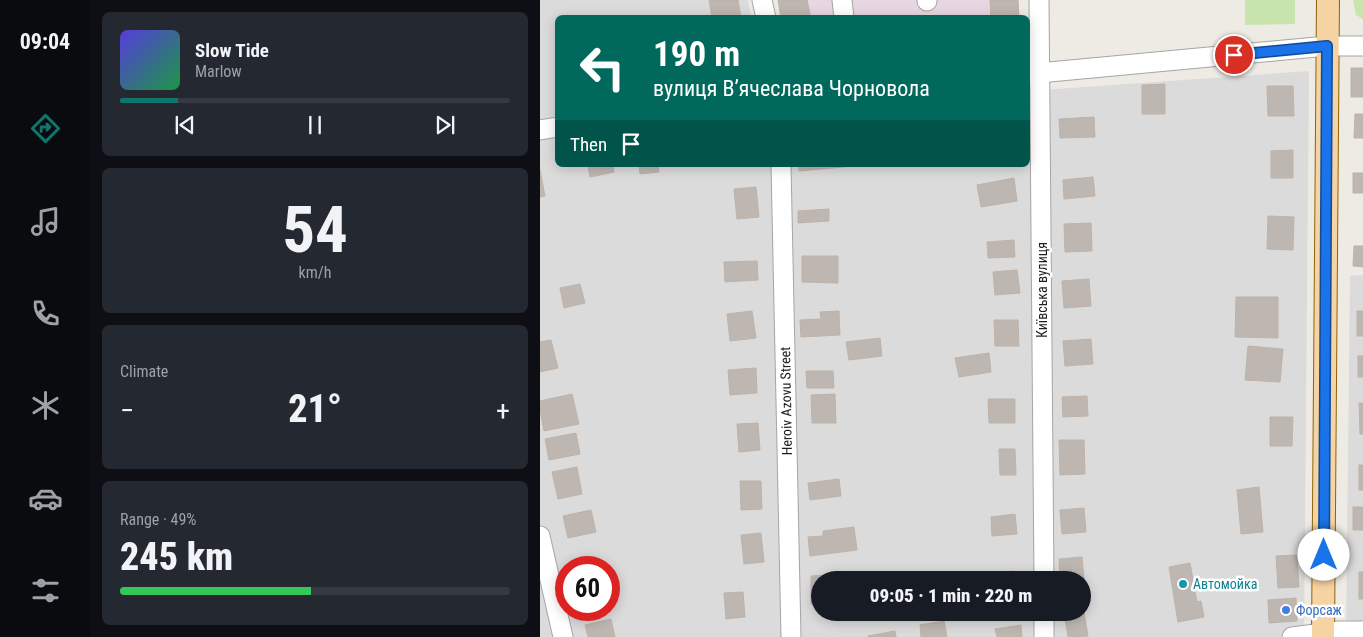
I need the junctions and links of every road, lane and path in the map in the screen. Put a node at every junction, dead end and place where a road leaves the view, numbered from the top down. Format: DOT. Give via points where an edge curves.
graph roads {
  1 [pos="762,0"];
  2 [pos="842,0"];
  3 [pos="1039,0"];
  4 [pos="1328,0"];
  5 [pos="765,15"];
  6 [pos="844,15"];
  7 [pos="1327,46"];
  8 [pos="1363,46"];
  9 [pos="1034,73"];
  10 [pos="555,128"];
  11 [pos="540,130"];
  12 [pos="781,167"];
  13 [pos="540,536"];
  14 [pos="1044,571"];
  15 [pos="1044,621"];
  16 [pos="1363,631"];
  17 [pos="1323,635"];
  18 [pos="563,637"];
  19 [pos="791,637"];
  20 [pos="1044,637"];
  21 [pos="1292,637"];
  1 -- 5 [label="street"];
  2 -- 6 [label="street"];
  3 -- 9 [label="street, Київська вулиця"];
  4 -- 7 [label="main road"];
  7 -- 8 [label="street"];
  7 -- 9 [label="street"];
  7 -- 17 [label="main road"];
  9 -- 14 [label="street, Київська вулиця"];
  10 -- 11 [label="street"];
  12 -- 19 [label="street, Heroiv Azovu Street"];
  13 -- 18 [label="street"];
  15 -- 20 [label="street"];
  16 -- 17 [label="street"];
  17 -- 21 [label="street"];
}
